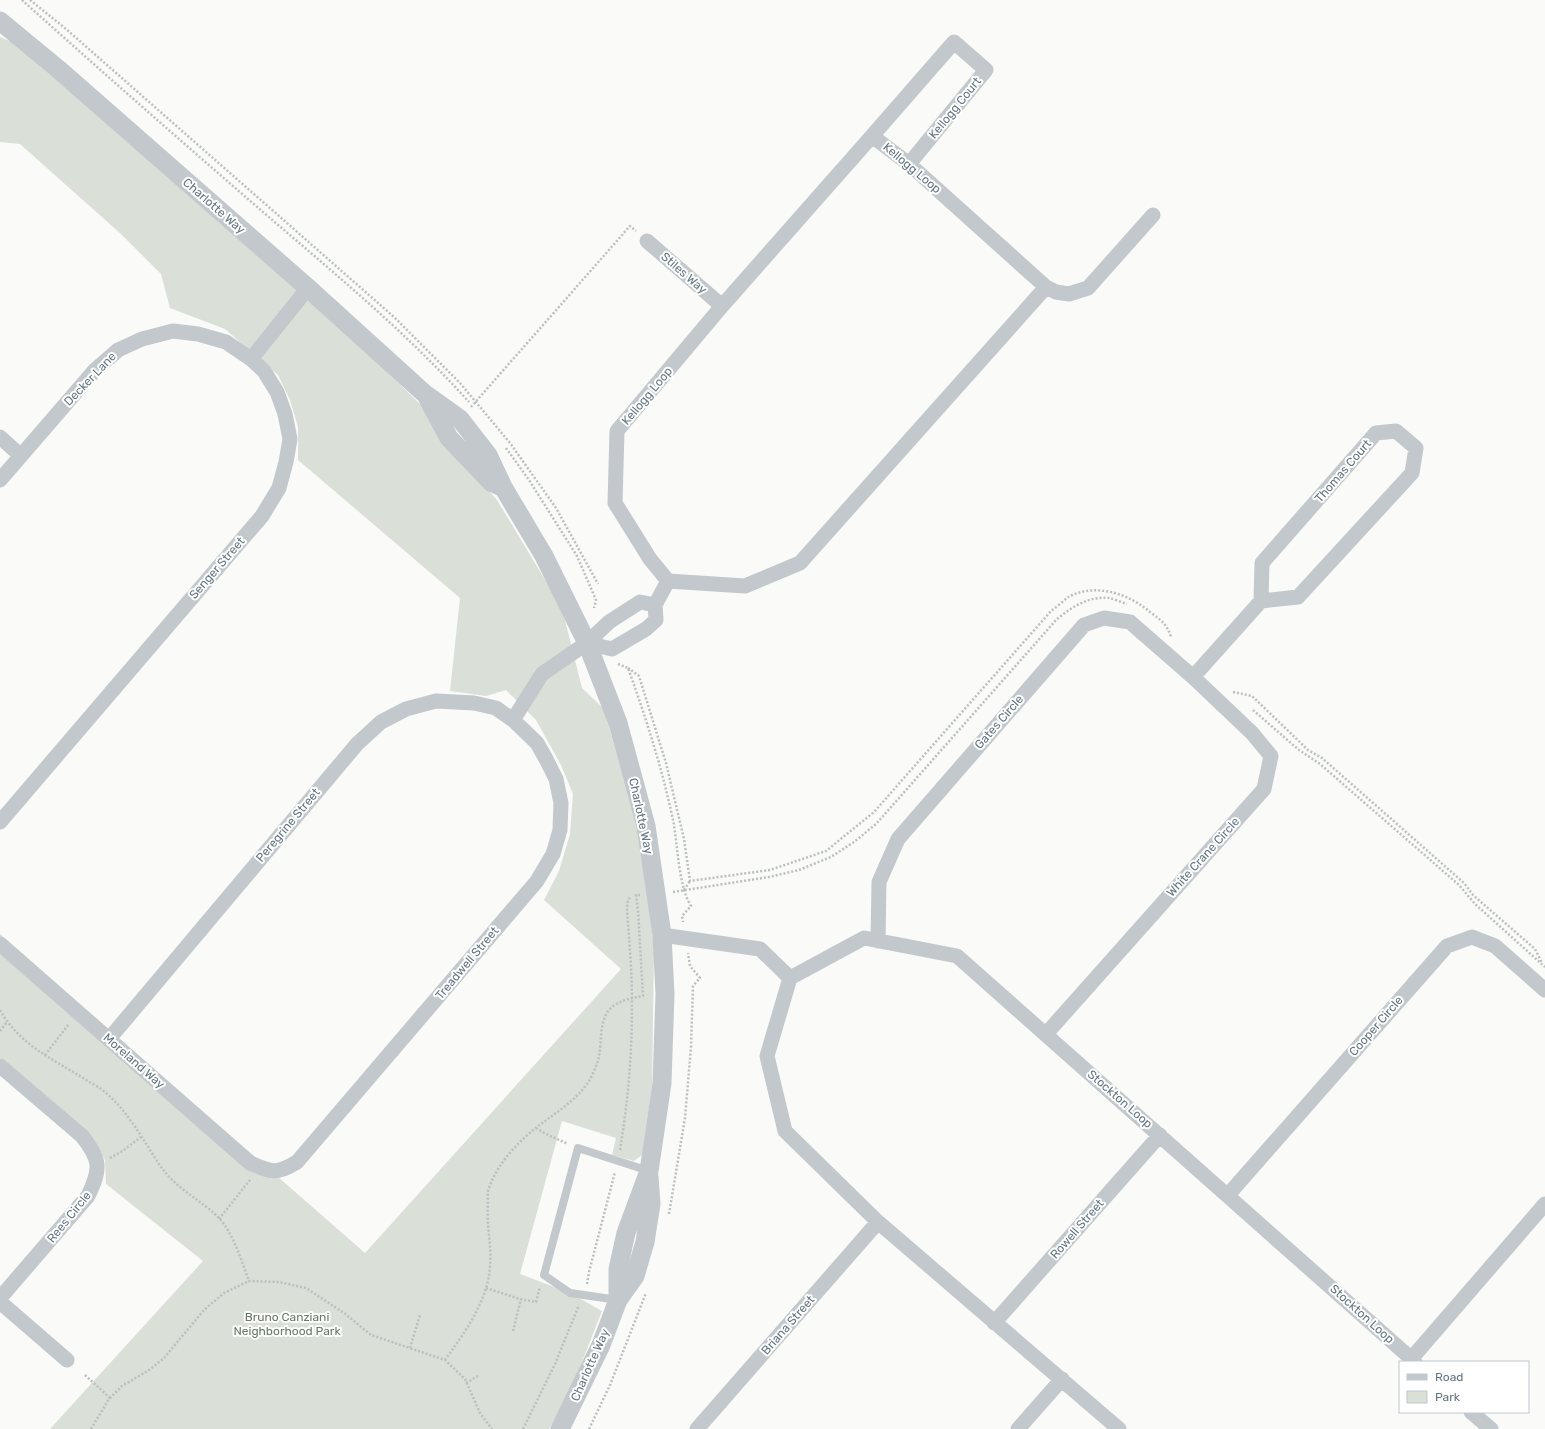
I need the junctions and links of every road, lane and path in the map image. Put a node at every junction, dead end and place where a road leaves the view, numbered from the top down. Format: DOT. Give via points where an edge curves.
graph roads {
  1 [pos="30,0"];
  2 [pos="0,21"];
  3 [pos="872,136"];
  4 [pos="909,164"];
  5 [pos="1153,215"];
  6 [pos="647,241"];
  7 [pos="1046,287"];
  8 [pos="308,288"];
  9 [pos="722,306"];
  10 [pos="251,359"];
  11 [pos="425,394"];
  12 [pos="476,401"];
  13 [pos="460,419"];
  14 [pos="0,437"];
  15 [pos="21,456"];
  16 [pos="0,480"];
  17 [pos="503,487"];
  18 [pos="668,581"];
  19 [pos="598,584"];
  20 [pos="1261,601"];
  21 [pos="655,605"];
  22 [pos="1133,606"];
  23 [pos="1167,636"];
  24 [pos="586,643"];
  25 [pos="628,668"];
  26 [pos="1193,677"];
  27 [pos="1238,697"];
  28 [pos="1249,707"];
  29 [pos="513,720"];
  30 [pos="0,822"];
  31 [pos="690,881"];
  32 [pos="684,891"];
  33 [pos="656,895"];
  34 [pos="662,935"];
  35 [pos="878,941"];
  36 [pos="0,944"];
  37 [pos="1544,965"];
  38 [pos="790,978"];
  39 [pos="1545,990"];
  40 [pos="0,1010"];
  41 [pos="78,1012"];
  42 [pos="7,1022"];
  43 [pos="0,1031"];
  44 [pos="1046,1034"];
  45 [pos="109,1039"];
  46 [pos="45,1055"];
  47 [pos="0,1066"];
  48 [pos="536,1128"];
  49 [pos="1160,1135"];
  50 [pos="141,1137"];
  51 [pos="578,1148"];
  52 [pos="97,1164"];
  53 [pos="265,1169"];
  54 [pos="649,1171"];
  55 [pos="1228,1195"];
  56 [pos="1545,1204"];
  57 [pos="220,1219"];
  58 [pos="878,1222"];
  59 [pos="544,1275"];
  60 [pos="249,1281"];
  61 [pos="486,1288"];
  62 [pos="0,1298"];
  63 [pos="520,1299"];
  64 [pos="618,1300"];
  65 [pos="0,1302"];
  66 [pos="420,1315"];
  67 [pos="994,1323"];
  68 [pos="513,1331"];
  69 [pos="410,1348"];
  70 [pos="67,1360"];
  71 [pos="445,1360"];
  72 [pos="1413,1360"];
  73 [pos="85,1376"];
  74 [pos="478,1376"];
  75 [pos="1062,1379"];
  76 [pos="466,1384"];
  77 [pos="110,1398"];
  78 [pos="1472,1413"];
  79 [pos="90,1429"];
  80 [pos="492,1429"];
  81 [pos="560,1429"];
  82 [pos="697,1429"];
  83 [pos="1018,1429"];
  84 [pos="1119,1429"];
  85 [pos="1491,1429"];
  1 -- 12 [label="path" via="394,317"];
  2 -- 8 [label="street, Charlotte Way"];
  3 -- 4 [label="street, Kellogg Loop"];
  3 -- 4 [label="street, Kellogg Court" via="954,42 986,70"];
  3 -- 9 [label="street, Kellogg Loop"];
  4 -- 7 [label="street, Kellogg Loop"];
  5 -- 7 [label="street, Kellogg Loop" via="1088,288 1069,294"];
  6 -- 9 [label="street, Stiles Way"];
  6 -- 12 [label="path" via="630,226"];
  7 -- 18 [label="street" via="800,563 745,586"];
  8 -- 10 [label="street"];
  8 -- 11 [label="street, Charlotte Way"];
  9 -- 18 [label="street, Kellogg Loop" via="617,431 614,503"];
  10 -- 15 [label="street, Decker Lane" via="226,342 198,334 173,331 142,339 118,350 95,370"];
  10 -- 30 [label="street, Senger Street" via="264,371 278,392 285,414 290,439 279,488 262,516"];
  11 -- 13 [label="street, Charlotte Way"];
  11 -- 17 [label="street, Charlotte Way" via="449,438 491,482"];
  12 -- 13 [label="path"];
  12 -- 19 [label="path" via="556,508"];
  13 -- 17 [label="street, Charlotte Way" via="488,455"];
  14 -- 15 [label="street"];
  15 -- 16 [label="street, Decker Lane"];
  17 -- 24 [label="street, Charlotte Way" via="544,556"];
  18 -- 21 [label="street"];
  20 -- 20 [label="street, Thomas Court" via="1298,597 1412,472 1416,448 1396,431 1376,433 1262,563"];
  20 -- 26 [label="street"];
  21 -- 24 [label="street" via="640,602 609,622"];
  21 -- 24 [label="street" via="656,620 612,650"];
  22 -- 32 [label="path" via="1109,598 1086,600 1069,609 1057,619 876,824 831,857 799,870 769,877"];
  23 -- 31 [label="path" via="1173,641 1168,626 1139,603 1117,592 1090,590 1070,596 1051,611 874,812 826,850 770,870"];
  24 -- 29 [label="street" via="542,674"];
  24 -- 33 [label="street, Charlotte Way" via="618,723 646,826"];
  25 -- 31 [label="path" via="639,676 666,763 684,840"];
  26 -- 35 [label="street, Gates Circle" via="1130,622 1104,618 1084,625 898,839 879,882"];
  26 -- 44 [label="street, White Crane Circle" via="1252,733 1271,756 1264,789"];
  27 -- 37 [label="path" via="1232,692 1252,696 1308,750 1322,758 1464,883 1473,895 1534,949"];
  28 -- 37 [label="path" via="1299,750 1320,764 1454,880 1475,904"];
  29 -- 45 [label="street, Peregrine Street" via="496,708 474,703 436,701 406,709 382,722 357,744"];
  29 -- 53 [label="street, Treadwell Street" via="537,743 556,779 561,810 560,830 553,854 537,881 297,1162 284,1170"];
  31 -- 32 [label="path"];
  32 -- 33 [label="path"];
  33 -- 34 [label="street, Charlotte Way"];
  33 -- 48 [label="path" via="636,896 643,996 626,1000 612,1007 607,1013 599,1057 589,1080 579,1094"];
  34 -- 38 [label="street" via="760,949"];
  34 -- 54 [label="street, Charlotte Way" via="665,994 662,1084"];
  35 -- 38 [label="street, Stockton Loop" via="864,938"];
  35 -- 44 [label="street, Stockton Loop" via="957,956"];
  36 -- 41 [label="street, Moreland Way"];
  38 -- 58 [label="street" via="767,1056 785,1131"];
  39 -- 55 [label="street, Cooper Circle" via="1495,946 1472,938 1447,946"];
  40 -- 42 [label="path"];
  41 -- 45 [label="street, Moreland Way"];
  41 -- 46 [label="path"];
  42 -- 43 [label="path"];
  42 -- 46 [label="path" via="24,1040"];
  44 -- 49 [label="street, Stockton Loop"];
  45 -- 53 [label="street, Moreland Way" via="250,1163"];
  46 -- 50 [label="path" via="106,1093 122,1108"];
  47 -- 52 [label="street" via="82,1136 92,1149"];
  48 -- 51 [label="path"];
  48 -- 61 [label="path" via="499,1167 488,1189 490,1266"];
  49 -- 55 [label="street, Stockton Loop"];
  49 -- 67 [label="street, Rowell Street"];
  50 -- 52 [label="path" via="121,1152"];
  50 -- 57 [label="path" via="179,1187"];
  51 -- 54 [label="lane"];
  51 -- 59 [label="lane"];
  52 -- 62 [label="street, Rees Circle" via="96,1178 88,1196"];
  53 -- 57 [label="path"];
  54 -- 64 [label="street, Charlotte Way" via="626,1233 618,1269"];
  55 -- 72 [label="street, Stockton Loop"];
  56 -- 72 [label="street"];
  57 -- 60 [label="path" via="234,1242"];
  58 -- 67 [label="street"];
  58 -- 82 [label="street, Briana Street"];
  59 -- 63 [label="path" via="536,1302"];
  59 -- 64 [label="lane" via="570,1293"];
  60 -- 69 [label="path" via="278,1282 306,1288 344,1313 371,1335"];
  60 -- 77 [label="path" via="224,1293 204,1310 164,1358 122,1386"];
  61 -- 63 [label="path"];
  61 -- 71 [label="path" via="476,1313"];
  63 -- 68 [label="path"];
  64 -- 81 [label="street, Charlotte Way" via="601,1345"];
  65 -- 70 [label="street"];
  66 -- 69 [label="path"];
  67 -- 75 [label="street"];
  69 -- 71 [label="path"];
  71 -- 76 [label="path" via="465,1379"];
  73 -- 77 [label="path"];
  74 -- 76 [label="path"];
  75 -- 83 [label="street"];
  75 -- 84 [label="street"];
  76 -- 80 [label="path" via="480,1413"];
  77 -- 79 [label="path"];
  78 -- 85 [label="street"];
}
